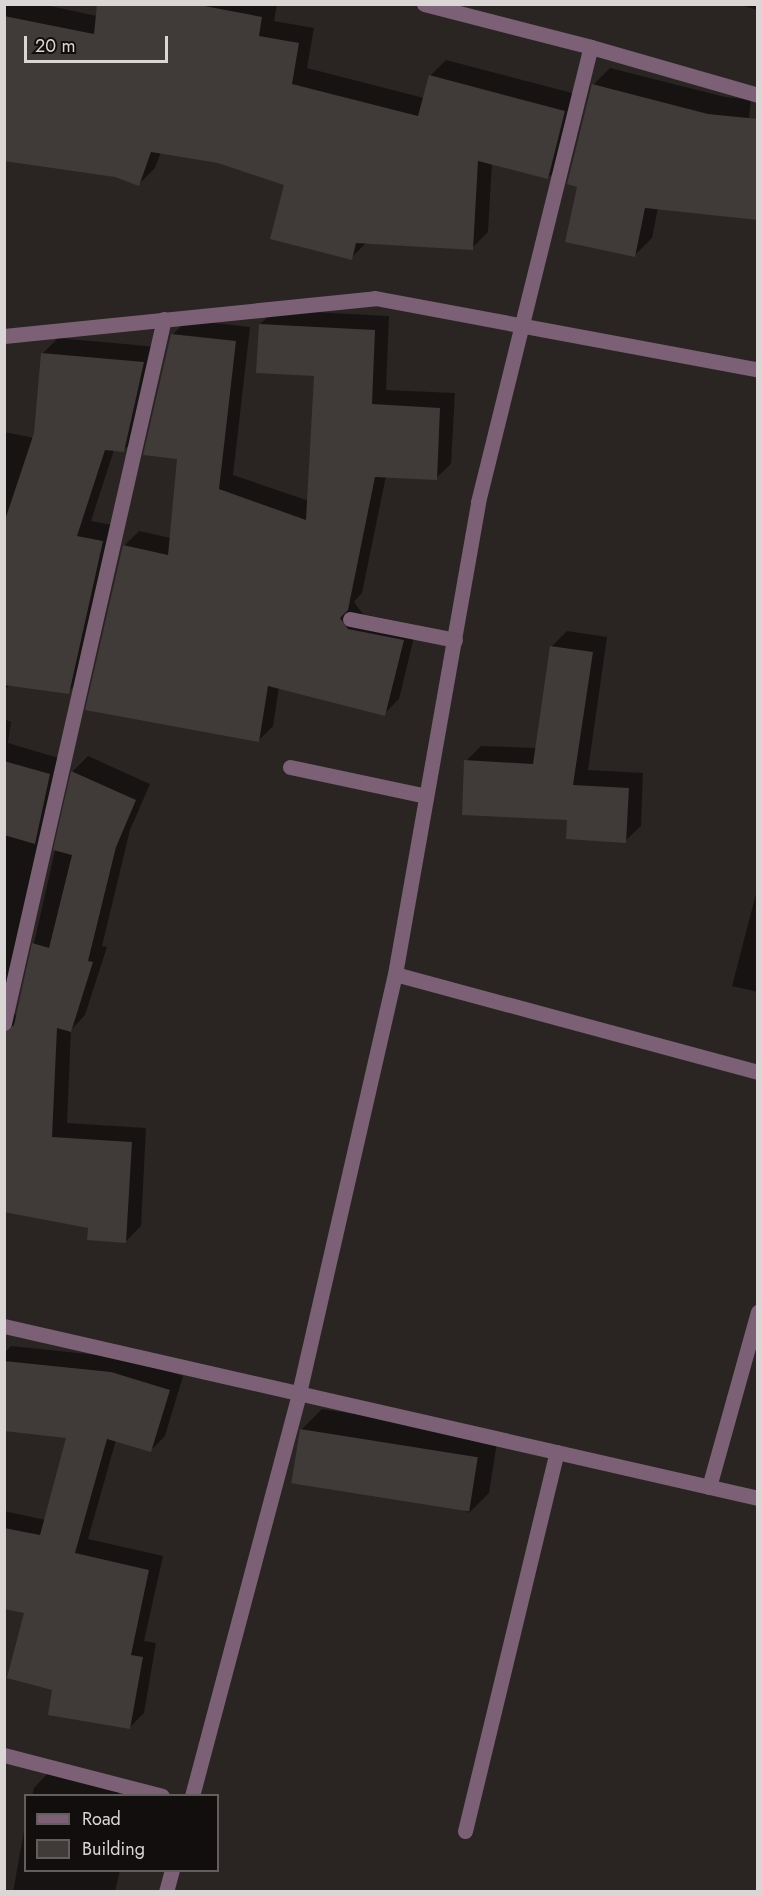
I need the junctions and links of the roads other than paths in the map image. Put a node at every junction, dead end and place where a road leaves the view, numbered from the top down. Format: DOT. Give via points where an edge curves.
graph roads {
  1 [pos="424,4"];
  2 [pos="591,47"];
  3 [pos="758,95"];
  4 [pos="164,319"];
  5 [pos="521,327"];
  6 [pos="4,336"];
  7 [pos="758,370"];
  8 [pos="351,619"];
  9 [pos="455,640"];
  10 [pos="290,767"];
  11 [pos="426,796"];
  12 [pos="394,974"];
  13 [pos="4,1023"];
  14 [pos="758,1072"];
  15 [pos="758,1312"];
  16 [pos="4,1326"];
  17 [pos="299,1393"];
  18 [pos="556,1452"];
  19 [pos="709,1487"];
  20 [pos="758,1498"];
  21 [pos="4,1755"];
  22 [pos="154,1794"];
  23 [pos="193,1794"];
  24 [pos="465,1830"];
  25 [pos="171,1872"];
  26 [pos="166,1892"];
  1 -- 2 [label="street"];
  2 -- 3 [label="street"];
  2 -- 5 [label="street"];
  4 -- 5 [label="street" via="375,298"];
  4 -- 6 [label="street"];
  4 -- 13 [label="street"];
  5 -- 7 [label="street"];
  5 -- 9 [label="street" via="478,501"];
  8 -- 9 [label="street"];
  9 -- 11 [label="street"];
  10 -- 11 [label="street"];
  11 -- 12 [label="street"];
  12 -- 14 [label="street"];
  12 -- 17 [label="street"];
  15 -- 19 [label="street"];
  16 -- 17 [label="street"];
  17 -- 18 [label="street"];
  17 -- 23 [label="street"];
  18 -- 19 [label="street"];
  18 -- 24 [label="street"];
  19 -- 20 [label="street"];
  21 -- 22 [label="street"];
  25 -- 26 [label="street"];
}
